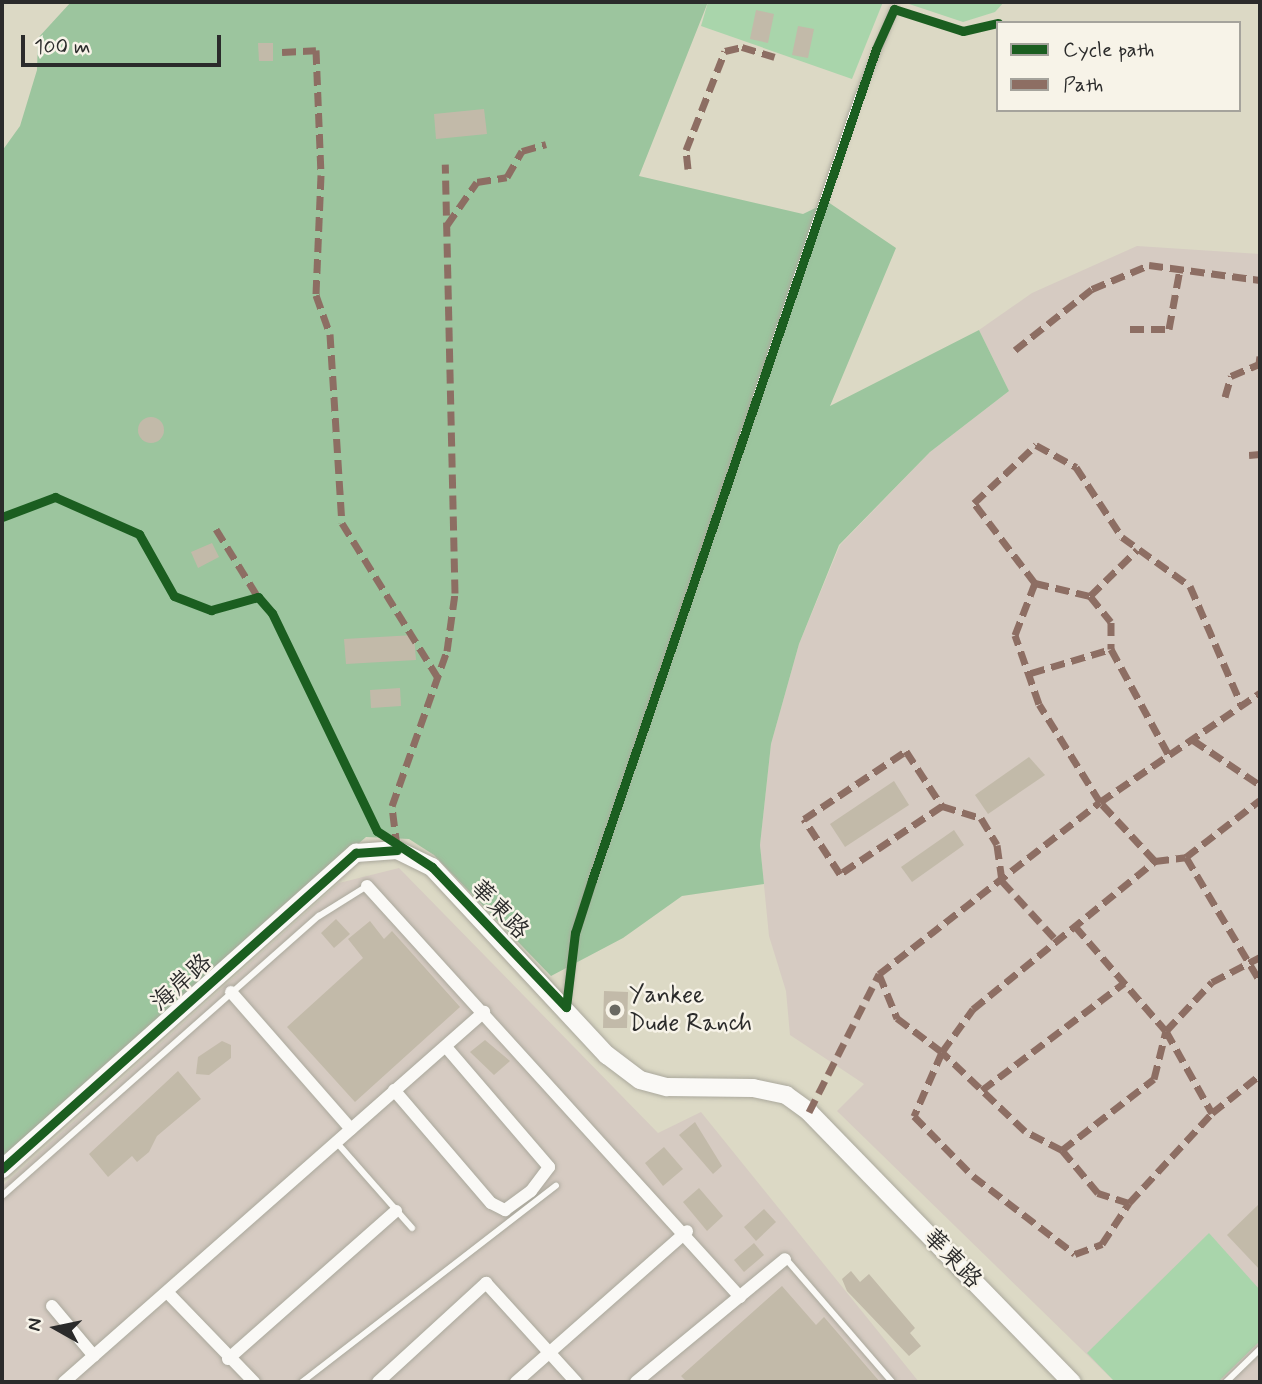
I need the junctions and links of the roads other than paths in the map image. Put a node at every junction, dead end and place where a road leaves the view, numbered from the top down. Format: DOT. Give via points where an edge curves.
graph roads {
  1 [pos="894,9"];
  2 [pos="397,849"];
  3 [pos="367,886"];
  4 [pos="231,992"];
  5 [pos="566,1007"];
  6 [pos="485,1012"];
  7 [pos="446,1047"];
  8 [pos="394,1090"];
  9 [pos="351,1129"];
  10 [pos="338,1144"];
  11 [pos="2,1169"];
  12 [pos="556,1186"];
  13 [pos="2,1196"];
  14 [pos="396,1211"];
  15 [pos="412,1228"];
  16 [pos="687,1231"];
  17 [pos="785,1259"];
  18 [pos="168,1293"];
  19 [pos="740,1297"];
  20 [pos="51,1306"];
  21 [pos="1260,1349"];
  22 [pos="548,1353"];
  23 [pos="94,1356"];
  24 [pos="228,1359"];
  25 [pos="64,1382"];
  26 [pos="254,1382"];
  27 [pos="302,1382"];
  28 [pos="378,1382"];
  29 [pos="516,1382"];
  30 [pos="576,1382"];
  31 [pos="636,1382"];
  32 [pos="892,1382"];
  33 [pos="1072,1382"];
  34 [pos="1226,1382"];
  1 -- 5 [label="lane" via="858,97 592,880 575,933"];
  2 -- 5 [label="main road, 華東路" via="432,867"];
  2 -- 11 [label="main road, 海岸路" via="356,853"];
  3 -- 4 [label="lane" via="319,916"];
  3 -- 6 [label="street"];
  4 -- 9 [label="street"];
  4 -- 13 [label="lane"];
  5 -- 33 [label="main road, 華東路" via="607,1055 640,1080 667,1087 753,1088 786,1095 809,1112"];
  6 -- 7 [label="street"];
  6 -- 16 [label="street" via="571,1113"];
  7 -- 8 [label="street"];
  7 -- 8 [label="street" via="549,1167 530,1191 505,1210 491,1203"];
  8 -- 9 [label="street"];
  9 -- 10 [label="street"];
  10 -- 14 [label="lane"];
  10 -- 18 [label="street"];
  12 -- 27 [label="lane"];
  14 -- 15 [label="lane"];
  14 -- 24 [label="street"];
  16 -- 19 [label="street"];
  16 -- 22 [label="street"];
  17 -- 19 [label="street"];
  17 -- 32 [label="lane"];
  18 -- 23 [label="street"];
  18 -- 24 [label="street"];
  19 -- 31 [label="street"];
  20 -- 23 [label="street"];
  21 -- 34 [label="lane"];
  22 -- 28 [label="street" via="486,1283"];
  22 -- 29 [label="street"];
  22 -- 30 [label="street"];
  23 -- 25 [label="street"];
  24 -- 26 [label="street"];
}
